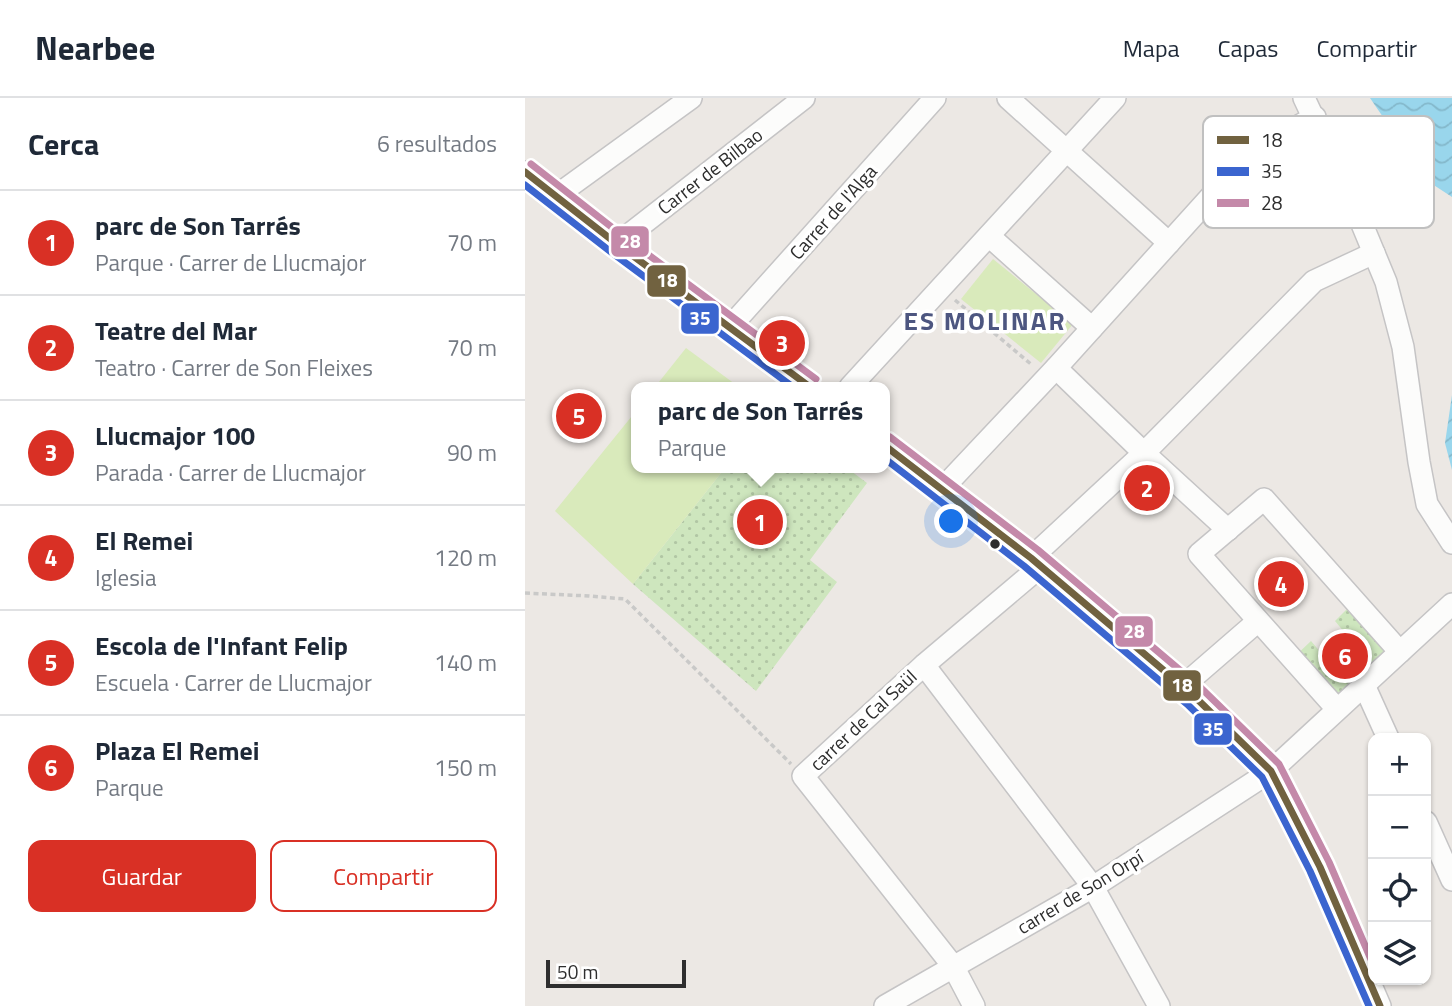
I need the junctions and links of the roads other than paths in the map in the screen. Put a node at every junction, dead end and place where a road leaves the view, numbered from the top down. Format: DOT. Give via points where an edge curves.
graph roads {
  1 [pos="691,98"];
  2 [pos="804,98"];
  3 [pos="935,98"];
  4 [pos="1008,98"];
  5 [pos="1115,98"];
  6 [pos="1304,98"];
  7 [pos="1314,116"];
  8 [pos="1067,150"];
  9 [pos="525,172"];
  10 [pos="556,196"];
  11 [pos="1203,206"];
  12 [pos="1363,228"];
  13 [pos="989,236"];
  14 [pos="1169,243"];
  15 [pos="617,244"];
  16 [pos="1374,253"];
  17 [pos="730,327"];
  18 [pos="1092,328"];
  19 [pos="1051,373"];
  20 [pos="803,382"];
  21 [pos="855,382"];
  22 [pos="890,450"];
  23 [pos="1144,453"];
  24 [pos="942,489"];
  25 [pos="1228,530"];
  26 [pos="1452,543"];
  27 [pos="1036,562"];
  28 [pos="1451,610"];
  29 [pos="1258,621"];
  30 [pos="1400,652"];
  31 [pos="923,665"];
  32 [pos="1364,685"];
  33 [pos="1183,686"];
  34 [pos="1337,709"];
  35 [pos="1386,733"];
  36 [pos="1271,771"];
  37 [pos="1431,833"];
  38 [pos="1452,880"];
  39 [pos="1093,887"];
  40 [pos="953,966"];
  41 [pos="885,1006"];
  42 [pos="974,1006"];
  43 [pos="1159,1006"];
  44 [pos="1380,1006"];
  1 -- 10 [label="street"];
  2 -- 15 [label="street, Carrer de Bilbao"];
  3 -- 17 [label="street, Carrer de l'Alga"];
  4 -- 8 [label="street"];
  5 -- 8 [label="street"];
  6 -- 7 [label="street"];
  8 -- 13 [label="street"];
  8 -- 14 [label="street"];
  9 -- 10 [label="street"];
  10 -- 15 [label="street"];
  11 -- 14 [label="street"];
  12 -- 16 [label="street"];
  13 -- 18 [label="street"];
  13 -- 21 [label="street"];
  14 -- 18 [label="street"];
  15 -- 17 [label="street"];
  16 -- 23 [label="street, carrer de Cal Saül" via="1314,281"];
  16 -- 26 [label="street" via="1403,347 1427,504"];
  17 -- 20 [label="street"];
  18 -- 19 [label="street"];
  19 -- 23 [label="street"];
  19 -- 24 [label="street"];
  22 -- 24 [label="street"];
  23 -- 25 [label="street"];
  23 -- 27 [label="street, carrer de Cal Saül"];
  24 -- 27 [label="street"];
  25 -- 29 [label="street" via="1199,554"];
  25 -- 30 [label="street" via="1264,499"];
  27 -- 31 [label="street, carrer de Cal Saül"];
  27 -- 33 [label="street"];
  28 -- 30 [label="street, carrer de Son Orpí"];
  29 -- 33 [label="street"];
  29 -- 34 [label="street"];
  30 -- 32 [label="street, carrer de Son Orpí"];
  31 -- 39 [label="street"];
  31 -- 40 [label="street, carrer de Cal Saül" via="803,776"];
  32 -- 34 [label="street, carrer de Son Orpí"];
  32 -- 35 [label="street"];
  33 -- 36 [label="street"];
  34 -- 36 [label="street, carrer de Son Orpí"];
  36 -- 39 [label="street, carrer de Son Orpí"];
  36 -- 44 [label="street" via="1320,867"];
  37 -- 38 [label="street"];
  39 -- 40 [label="street, carrer de Son Orpí"];
  39 -- 43 [label="street"];
  40 -- 41 [label="street, carrer de Son Orpí"];
  40 -- 42 [label="street"];
}
